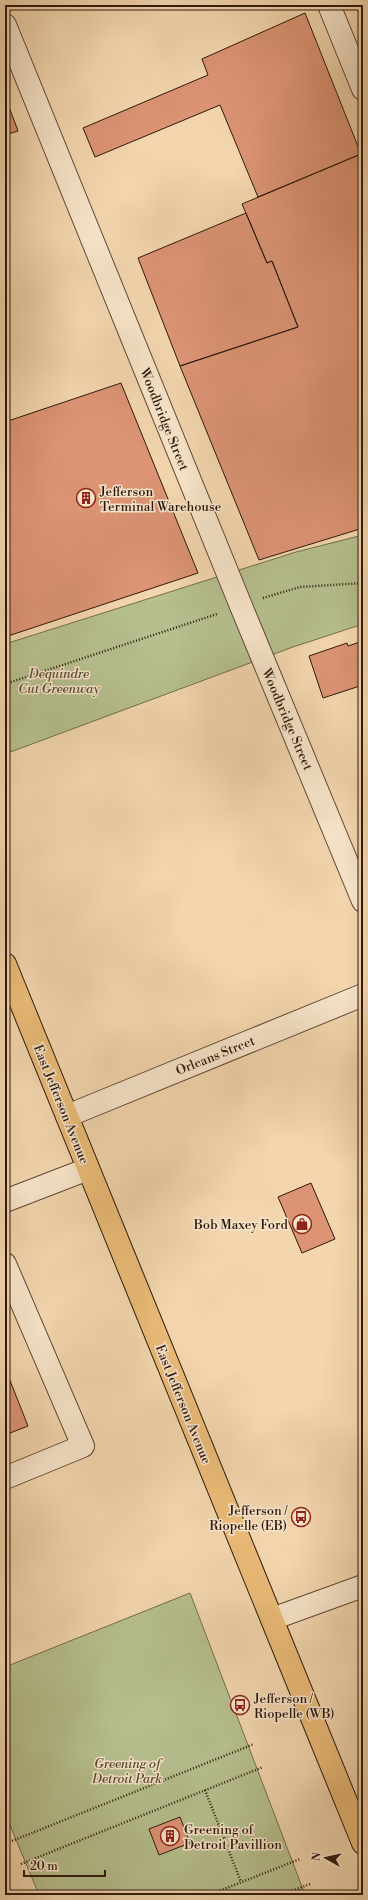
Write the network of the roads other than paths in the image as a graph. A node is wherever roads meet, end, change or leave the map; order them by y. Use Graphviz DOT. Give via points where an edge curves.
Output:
graph roads {
  1 [pos="329,5"];
  2 [pos="5,25"];
  3 [pos="363,89"];
  4 [pos="363,901"];
  5 [pos="5,964"];
  6 [pos="363,995"];
  7 [pos="67,1116"];
  8 [pos="88,1169"];
  9 [pos="5,1201"];
  10 [pos="5,1264"];
  11 [pos="5,1478"];
  12 [pos="363,1586"];
  13 [pos="272,1619"];
  14 [pos="363,1844"];
  1 -- 3 [label="street"];
  2 -- 4 [label="street, Woodbridge Street"];
  5 -- 7 [label="main road, East Jefferson Avenue"];
  6 -- 7 [label="street, Orleans Street"];
  7 -- 8 [label="main road, East Jefferson Avenue"];
  8 -- 9 [label="street"];
  8 -- 13 [label="main road, East Jefferson Avenue"];
  10 -- 11 [label="street" via="83,1446"];
  12 -- 13 [label="street"];
  13 -- 14 [label="main road, East Jefferson Avenue"];
}
